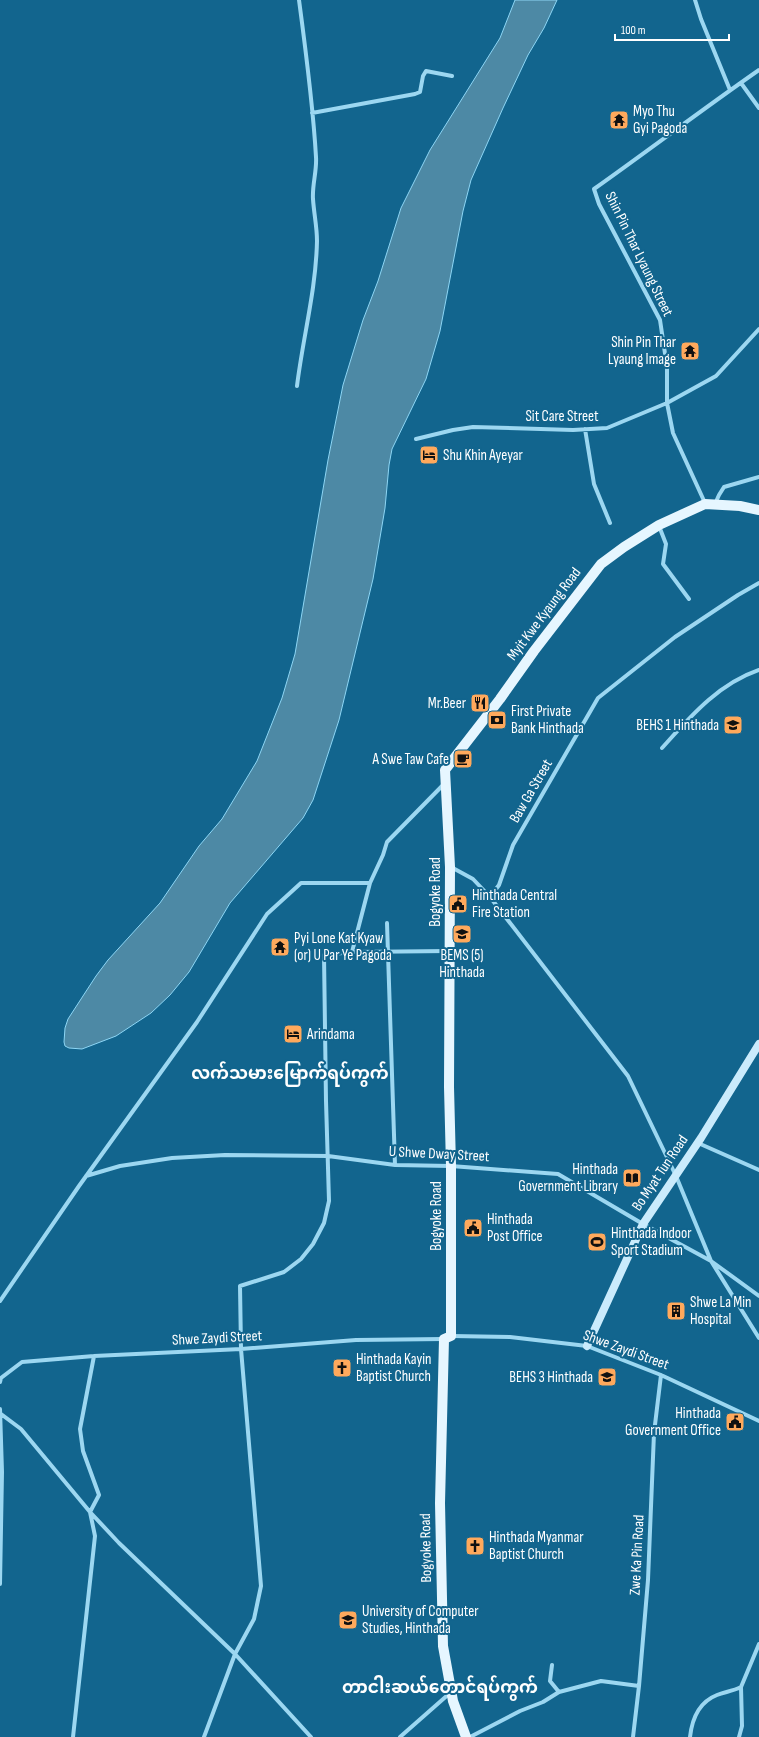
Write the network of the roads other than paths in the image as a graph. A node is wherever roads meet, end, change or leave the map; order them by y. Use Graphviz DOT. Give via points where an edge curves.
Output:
graph roads {
  1 [pos="299,0"];
  2 [pos="695,0"];
  3 [pos="759,70"];
  4 [pos="452,76"];
  5 [pos="741,83"];
  6 [pos="730,90"];
  7 [pos="759,108"];
  8 [pos="312,113"];
  9 [pos="759,329"];
  10 [pos="297,386"];
  11 [pos="667,403"];
  12 [pos="585,429"];
  13 [pos="416,439"];
  14 [pos="759,477"];
  15 [pos="710,504"];
  16 [pos="759,510"];
  17 [pos="610,523"];
  18 [pos="659,526"];
  19 [pos="759,583"];
  20 [pos="689,599"];
  21 [pos="759,670"];
  22 [pos="662,748"];
  23 [pos="447,781"];
  24 [pos="450,867"];
  25 [pos="370,883"];
  26 [pos="490,897"];
  27 [pos="387,923"];
  28 [pos="450,951"];
  29 [pos="352,952"];
  30 [pos="388,952"];
  31 [pos="759,1044"];
  32 [pos="698,1143"];
  33 [pos="328,1156"];
  34 [pos="395,1165"];
  35 [pos="451,1166"];
  36 [pos="759,1170"];
  37 [pos="86,1176"];
  38 [pos="676,1176"];
  39 [pos="643,1224"];
  40 [pos="711,1261"];
  41 [pos="759,1296"];
  42 [pos="0,1301"];
  43 [pos="448,1338"];
  44 [pos="759,1338"];
  45 [pos="586,1346"];
  46 [pos="241,1349"];
  47 [pos="94,1356"];
  48 [pos="661,1375"];
  49 [pos="0,1382"];
  50 [pos="0,1409"];
  51 [pos="1,1414"];
  52 [pos="759,1421"];
  53 [pos="90,1512"];
  54 [pos="0,1566"];
  55 [pos="0,1584"];
  56 [pos="759,1644"];
  57 [pos="235,1654"];
  58 [pos="552,1665"];
  59 [pos="639,1686"];
  60 [pos="741,1687"];
  61 [pos="452,1691"];
  62 [pos="559,1692"];
  63 [pos="73,1737"];
  64 [pos="204,1737"];
  65 [pos="310,1737"];
  66 [pos="400,1737"];
  67 [pos="466,1737"];
  68 [pos="470,1737"];
  69 [pos="633,1737"];
  70 [pos="690,1737"];
  71 [pos="740,1737"];
  1 -- 8 [label="street"];
  2 -- 6 [label="street" via="700,19"];
  3 -- 5 [label="street"];
  4 -- 8 [label="street" via="426,71 420,92 415,94"];
  5 -- 6 [label="street"];
  5 -- 7 [label="street"];
  6 -- 11 [label="street, Shin Pin Thar Lyaung Street" via="594,188 598,204 660,320 667,367"];
  8 -- 10 [label="street" via="316,159 313,199 317,242 312,300"];
  9 -- 11 [label="street, Sit Care Street" via="716,376"];
  11 -- 12 [label="street, Sit Care Street" via="607,428"];
  11 -- 15 [label="street" via="673,433"];
  12 -- 13 [label="street, Sit Care Street" via="474,427"];
  12 -- 17 [label="street" via="594,484"];
  14 -- 15 [label="street" via="724,487"];
  15 -- 16 [label="main road"];
  15 -- 18 [label="main road, Myit Kwe Kyaung Road"];
  18 -- 20 [label="street" via="666,544 663,564"];
  18 -- 23 [label="main road, Myit Kwe Kyaung Road" via="601,564 445,770"];
  19 -- 26 [label="street, Baw Ga Street" via="675,637 598,698 513,844 499,885"];
  21 -- 22 [label="street" via="745,675 719,691 695,712"];
  23 -- 24 [label="main road, Bogyoke Road"];
  23 -- 25 [label="street" via="387,842 384,855"];
  24 -- 26 [label="street" via="473,879"];
  24 -- 28 [label="main road, Bogyoke Road"];
  25 -- 29 [label="street"];
  25 -- 37 [label="street" via="301,883 267,914 197,1022"];
  26 -- 38 [label="street" via="628,1076"];
  27 -- 30 [label="street"];
  28 -- 30 [label="street"];
  28 -- 35 [label="main road, Bogyoke Road"];
  29 -- 30 [label="street"];
  29 -- 33 [label="street" via="324,955"];
  30 -- 34 [label="street"];
  31 -- 32 [label="street, Bo Myat Tun Road"];
  32 -- 36 [label="street"];
  32 -- 38 [label="street, Bo Myat Tun Road"];
  33 -- 34 [label="street, U Shwe Dway Street"];
  33 -- 37 [label="street, U Shwe Dway Street" via="225,1154 172,1158 120,1166"];
  33 -- 46 [label="street" via="329,1201 324,1224 313,1244 301,1259 284,1272 240,1286"];
  34 -- 35 [label="street, U Shwe Dway Street"];
  35 -- 39 [label="street, U Shwe Dway Street" via="558,1174"];
  35 -- 43 [label="main road, Bogyoke Road"];
  37 -- 42 [label="street"];
  38 -- 39 [label="street, Bo Myat Tun Road"];
  38 -- 40 [label="street"];
  39 -- 40 [label="street, U Shwe Dway Street"];
  39 -- 45 [label="street, Bo Myat Tun Road"];
  40 -- 41 [label="street, U Shwe Dway Street"];
  40 -- 44 [label="street"];
  43 -- 45 [label="street, Shwe Zaydi Street" via="510,1337"];
  43 -- 46 [label="street, Shwe Zaydi Street" via="356,1340"];
  43 -- 61 [label="main road, Bogyoke Road" via="440,1503 443,1646"];
  45 -- 48 [label="street, Shwe Zaydi Street"];
  46 -- 47 [label="street, Shwe Zaydi Street"];
  46 -- 57 [label="street" via="261,1586 254,1619"];
  47 -- 49 [label="street, Shwe Zaydi Street" via="22,1362 1,1378"];
  47 -- 53 [label="street" via="80,1429 83,1451 98,1495"];
  48 -- 52 [label="street, Shwe Zaydi Street"];
  48 -- 59 [label="street, Zwe Ka Pin Road" via="654,1433 648,1580"];
  50 -- 51 [label="street"];
  51 -- 53 [label="street" via="21,1429"];
  51 -- 54 [label="street"];
  53 -- 57 [label="street"];
  53 -- 63 [label="street" via="95,1536"];
  54 -- 55 [label="street"];
  56 -- 60 [label="street"];
  57 -- 64 [label="street"];
  57 -- 65 [label="street"];
  58 -- 62 [label="street" via="550,1681"];
  59 -- 62 [label="street" via="601,1681"];
  59 -- 69 [label="street, Zwe Ka Pin Road"];
  60 -- 70 [label="street" via="705,1703 696,1712"];
  60 -- 71 [label="street"];
  61 -- 66 [label="street"];
  61 -- 67 [label="main road, Bogyoke Road"];
  62 -- 68 [label="street" via="544,1702 520,1711"];
}
